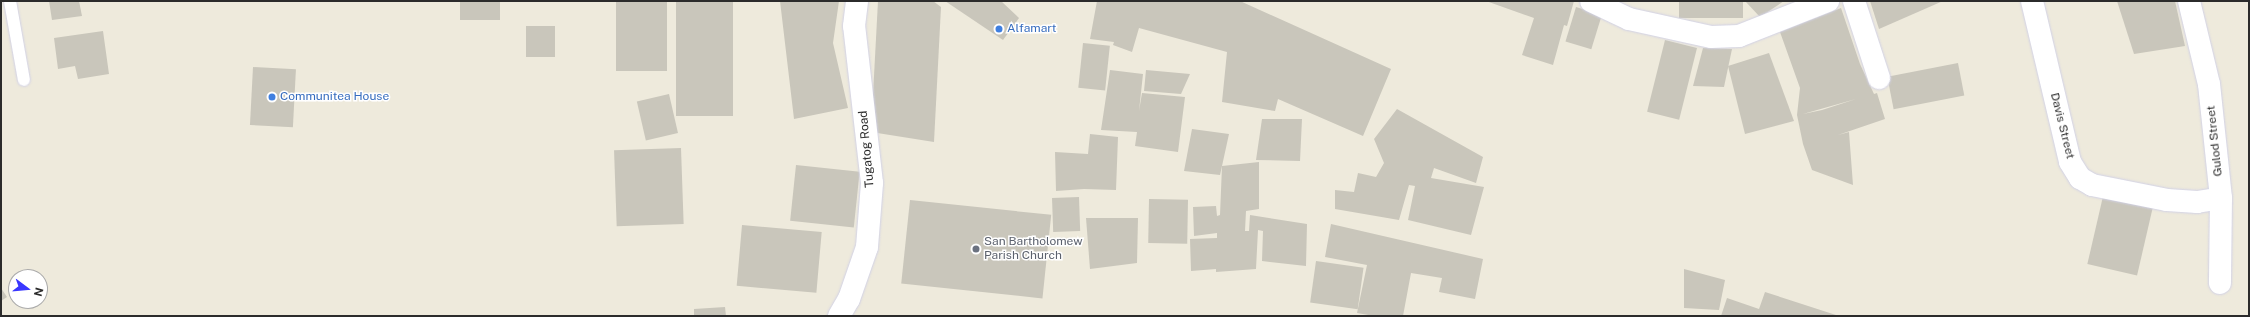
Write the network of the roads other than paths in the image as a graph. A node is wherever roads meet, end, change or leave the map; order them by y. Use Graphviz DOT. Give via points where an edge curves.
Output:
graph roads {
  1 [pos="10,1"];
  2 [pos="857,1"];
  3 [pos="1591,1"];
  4 [pos="1828,1"];
  5 [pos="1854,1"];
  6 [pos="2032,1"];
  7 [pos="2190,1"];
  8 [pos="1879,78"];
  9 [pos="24,80"];
  10 [pos="2221,198"];
  11 [pos="2220,283"];
  12 [pos="839,316"];
  1 -- 9 [label="lane"];
  2 -- 12 [label="street, Tugatog Road" via="854,26 872,183 867,247 849,299"];
  3 -- 4 [label="street" via="1629,19 1711,37 1739,36"];
  5 -- 8 [label="street"];
  6 -- 10 [label="street, Davis Street" via="2070,162 2080,178 2092,185 2167,200 2197,202"];
  7 -- 10 [label="street, Gulod Street" via="2209,84"];
  10 -- 11 [label="street, Gulod Street"];
}
